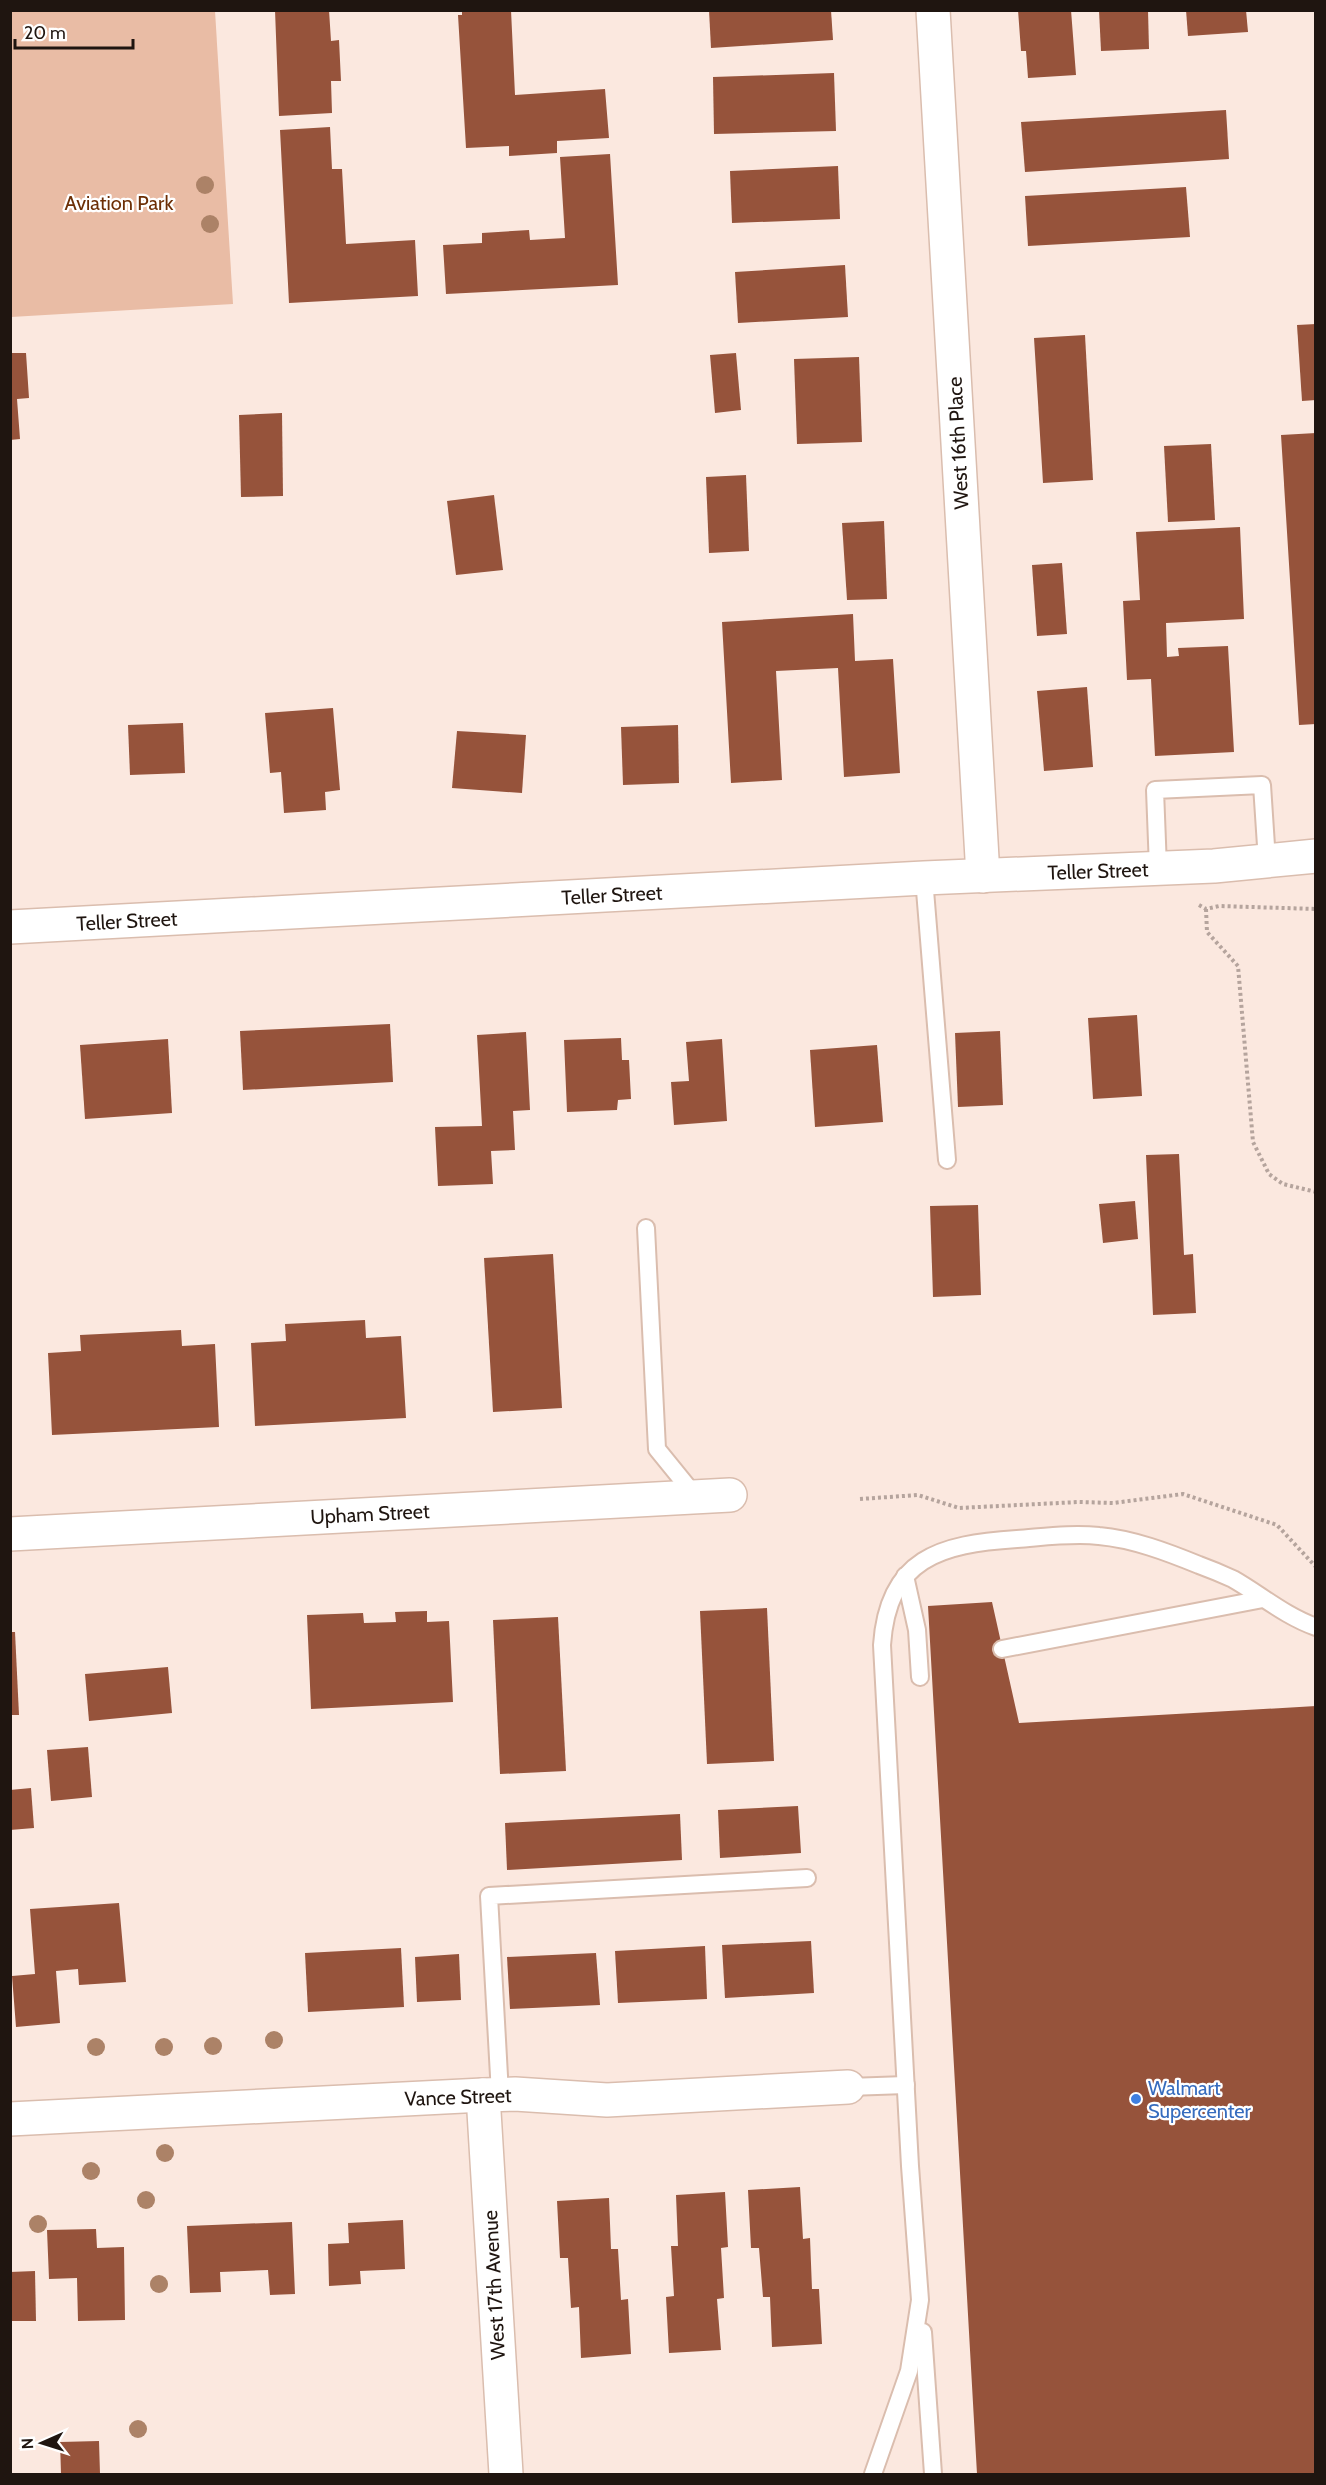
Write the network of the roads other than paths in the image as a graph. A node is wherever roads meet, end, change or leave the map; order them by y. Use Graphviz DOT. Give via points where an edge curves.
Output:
graph roads {
  1 [pos="933,10"];
  2 [pos="1316,856"];
  3 [pos="1267,861"];
  4 [pos="1214,866"];
  5 [pos="1158,868"];
  6 [pos="1316,874"];
  7 [pos="983,876"];
  8 [pos="924,878"];
  9 [pos="10,927"];
  10 [pos="947,1160"];
  11 [pos="646,1228"];
  12 [pos="730,1496"];
  13 [pos="696,1497"];
  14 [pos="10,1533"];
  15 [pos="905,1576"];
  16 [pos="1263,1599"];
  17 [pos="1316,1627"];
  18 [pos="1002,1648"];
  19 [pos="920,1677"];
  20 [pos="807,1878"];
  21 [pos="906,2085"];
  22 [pos="848,2087"];
  23 [pos="491,2095"];
  24 [pos="10,2119"];
  25 [pos="920,2300"];
  26 [pos="506,2475"];
  27 [pos="873,2475"];
  28 [pos="933,2475"];
  1 -- 7 [label="street, West 16th Place"];
  2 -- 3 [label="street, Teller Street"];
  3 -- 4 [label="street, Teller Street"];
  3 -- 5 [label="lane" via="1262,785 1155,790"];
  4 -- 5 [label="street, Teller Street"];
  4 -- 6 [label="street, Teller Street"];
  5 -- 7 [label="street, Teller Street"];
  7 -- 8 [label="street, Teller Street"];
  8 -- 9 [label="street, Teller Street"];
  8 -- 10 [label="lane"];
  11 -- 13 [label="lane" via="657,1449"];
  12 -- 13 [label="street, Upham Street"];
  13 -- 14 [label="street, Upham Street"];
  15 -- 16 [label="lane" via="928,1557 956,1546 1091,1535 1139,1544 1198,1564"];
  15 -- 19 [label="lane" via="917,1630"];
  15 -- 21 [label="lane" via="888,1605 882,1645"];
  16 -- 17 [label="lane"];
  16 -- 18 [label="lane"];
  20 -- 23 [label="lane" via="489,1896"];
  21 -- 22 [label="lane, Vance Street"];
  21 -- 25 [label="lane"];
  22 -- 23 [label="street, Vance Street" via="607,2100"];
  23 -- 24 [label="street, Vance Street"];
  23 -- 26 [label="street, West 17th Avenue"];
  25 -- 27 [label="lane" via="909,2371"];
  25 -- 28 [label="lane"];
}
